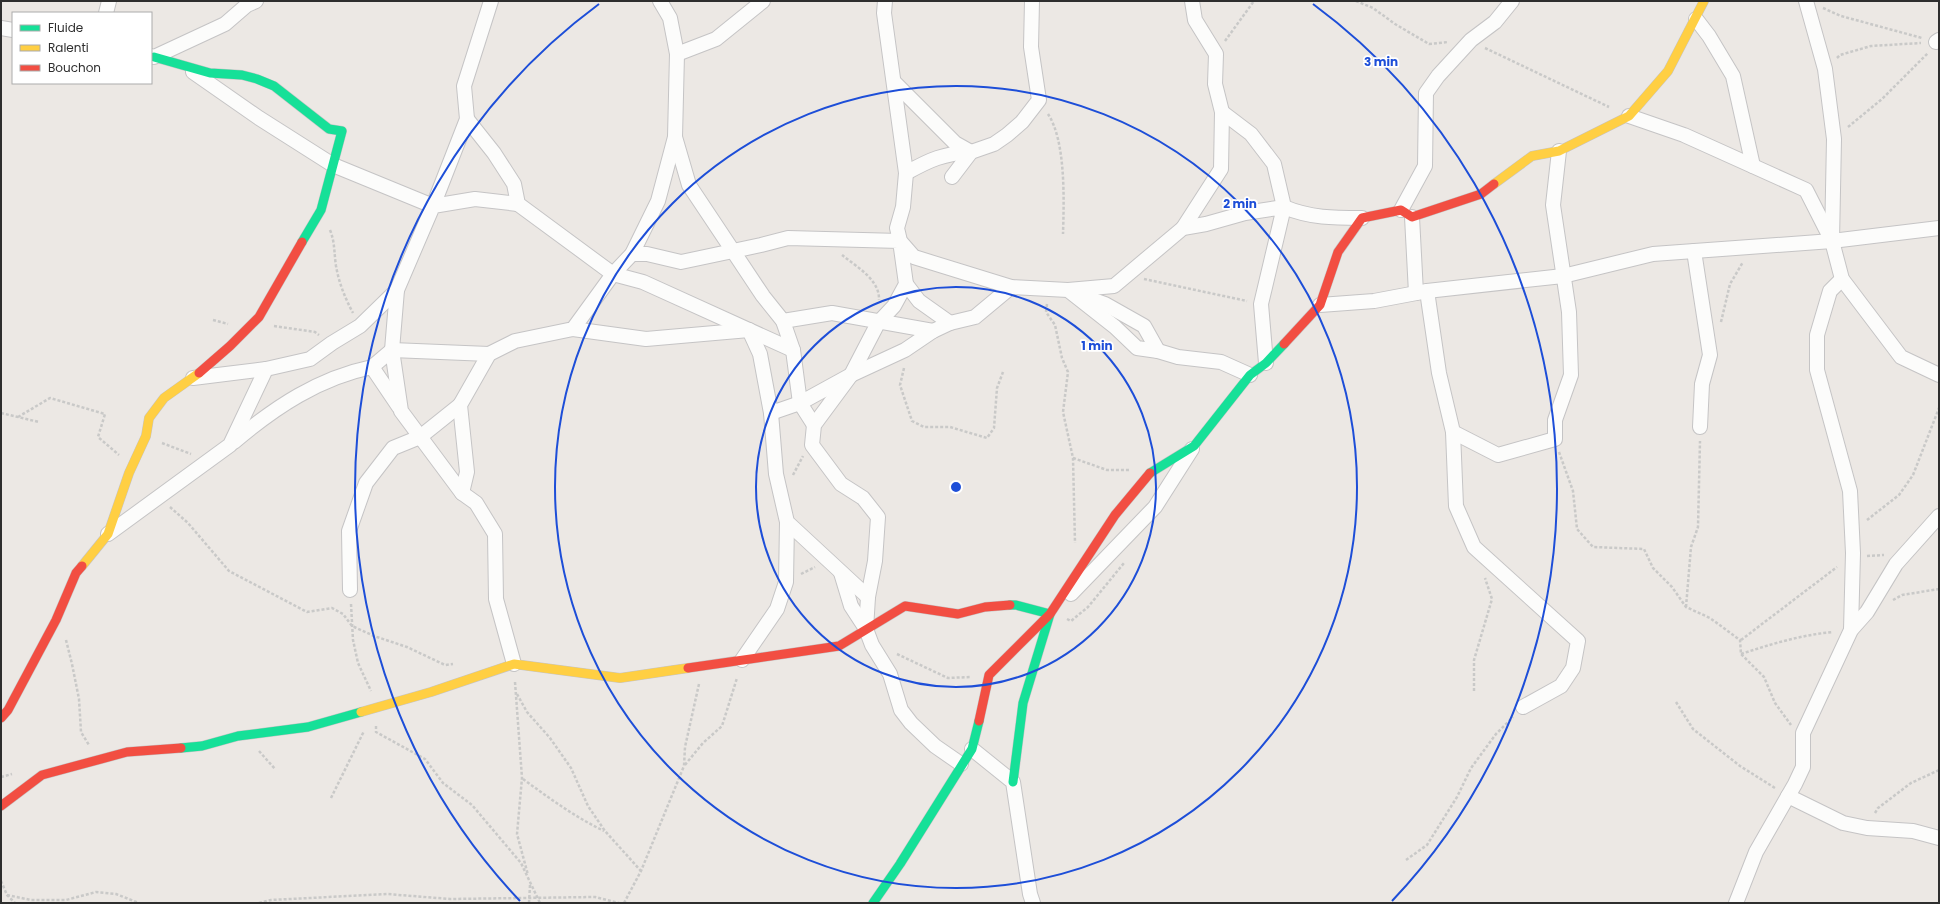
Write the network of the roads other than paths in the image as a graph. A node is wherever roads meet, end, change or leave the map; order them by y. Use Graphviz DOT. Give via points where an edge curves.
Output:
graph roads {
  1 [pos="109,1"];
  2 [pos="256,1"];
  3 [pos="491,1"];
  4 [pos="660,1"];
  5 [pos="763,1"];
  6 [pos="884,1"];
  7 [pos="1032,1"];
  8 [pos="1192,1"];
  9 [pos="1512,1"];
  10 [pos="1704,1"];
  11 [pos="1806,1"];
  12 [pos="106,12"];
  13 [pos="1696,19"];
  14 [pos="1,28"];
  15 [pos="12,30"];
  16 [pos="677,54"];
  17 [pos="153,56"];
  18 [pos="183,65"];
  19 [pos="894,82"];
  20 [pos="1222,112"];
  21 [pos="1629,116"];
  22 [pos="467,119"];
  23 [pos="675,137"];
  24 [pos="1559,151"];
  25 [pos="971,152"];
  26 [pos="333,165"];
  27 [pos="1752,166"];
  28 [pos="906,173"];
  29 [pos="952,177"];
  30 [pos="518,204"];
  31 [pos="433,206"];
  32 [pos="1284,206"];
  33 [pos="1406,213"];
  34 [pos="1362,218"];
  35 [pos="1183,228"];
  36 [pos="1939,228"];
  37 [pos="900,241"];
  38 [pos="1832,241"];
  39 [pos="734,250"];
  40 [pos="1694,251"];
  41 [pos="632,254"];
  42 [pos="614,274"];
  43 [pos="1563,276"];
  44 [pos="1842,279"];
  45 [pos="906,284"];
  46 [pos="1011,287"];
  47 [pos="396,290"];
  48 [pos="1063,290"];
  49 [pos="1421,292"];
  50 [pos="1320,305"];
  51 [pos="784,321"];
  52 [pos="878,323"];
  53 [pos="950,323"];
  54 [pos="573,329"];
  55 [pos="749,330"];
  56 [pos="933,331"];
  57 [pos="392,350"];
  58 [pos="793,350"];
  59 [pos="1158,351"];
  60 [pos="489,354"];
  61 [pos="1266,363"];
  62 [pos="372,367"];
  63 [pos="266,369"];
  64 [pos="851,375"];
  65 [pos="1250,375"];
  66 [pos="1939,375"];
  67 [pos="193,378"];
  68 [pos="800,403"];
  69 [pos="460,405"];
  70 [pos="401,411"];
  71 [pos="771,414"];
  72 [pos="814,425"];
  73 [pos="1700,427"];
  74 [pos="1453,432"];
  75 [pos="420,436"];
  76 [pos="230,445"];
  77 [pos="1194,446"];
  78 [pos="462,493"];
  79 [pos="1939,516"];
  80 [pos="788,522"];
  81 [pos="108,534"];
  82 [pos="840,571"];
  83 [pos="350,590"];
  84 [pos="868,597"];
  85 [pos="1050,614"];
  86 [pos="866,629"];
  87 [pos="1851,630"];
  88 [pos="742,660"];
  89 [pos="514,664"];
  90 [pos="1523,707"];
  91 [pos="1,718"];
  92 [pos="972,749"];
  93 [pos="961,764"];
  94 [pos="1013,782"];
  95 [pos="1788,796"];
  96 [pos="1,806"];
  97 [pos="1939,838"];
  98 [pos="873,903"];
  99 [pos="1033,903"];
  100 [pos="1736,903"];
  1 -- 12 [label="street"];
  2 -- 17 [label="street" via="247,5 226,24"];
  3 -- 22 [label="street" via="464,86"];
  4 -- 16 [label="street" via="670,18"];
  5 -- 16 [label="street" via="716,39"];
  6 -- 19 [label="street"];
  7 -- 25 [label="street" via="1031,47 1039,100 1022,122 1007,135 994,144"];
  8 -- 20 [label="street" via="1195,20 1216,54 1215,84"];
  9 -- 33 [label="street" via="1495,22 1471,40 1426,93 1425,166"];
  10 -- 13 [label="street"];
  11 -- 38 [label="street" via="1825,69 1834,139"];
  13 -- 21 [label="street" via="1668,72"];
  13 -- 27 [label="street" via="1733,76"];
  14 -- 15 [label="street"];
  16 -- 23 [label="street"];
  17 -- 18 [label="street"];
  18 -- 26 [label="street"];
  18 -- 26 [label="street" via="210,73 242,75 274,86 329,129 342,131"];
  19 -- 25 [label="street" via="955,143"];
  19 -- 28 [label="street"];
  20 -- 32 [label="street" via="1251,134 1274,164"];
  20 -- 35 [label="street" via="1221,169"];
  21 -- 24 [label="street"];
  21 -- 27 [label="street" via="1684,135"];
  22 -- 30 [label="street" via="514,184"];
  22 -- 31 [label="street"];
  23 -- 39 [label="street" via="689,185"];
  23 -- 41 [label="street" via="658,201"];
  24 -- 33 [label="street" via="1532,156 1481,194"];
  24 -- 43 [label="street" via="1553,205"];
  25 -- 28 [label="street" via="948,153 924,162"];
  25 -- 29 [label="street"];
  26 -- 31 [label="street"];
  26 -- 67 [label="street" via="321,210 259,316 230,346"];
  27 -- 38 [label="street" via="1806,190"];
  28 -- 37 [label="street" via="903,207 897,228"];
  30 -- 31 [label="street" via="475,199"];
  30 -- 42 [label="street"];
  31 -- 47 [label="street"];
  32 -- 34 [label="street" via="1298,212 1327,218"];
  32 -- 35 [label="street"];
  32 -- 61 [label="street" via="1261,304"];
  33 -- 34 [label="street"];
  33 -- 49 [label="street"];
  34 -- 50 [label="street" via="1338,252"];
  35 -- 48 [label="street" via="1114,286"];
  36 -- 38 [label="street"];
  37 -- 39 [label="street" via="788,238"];
  37 -- 45 [label="street"];
  37 -- 46 [label="street" via="914,257"];
  38 -- 40 [label="street"];
  38 -- 44 [label="street"];
  39 -- 41 [label="street" via="681,262 647,254"];
  39 -- 51 [label="street" via="762,296"];
  40 -- 43 [label="street" via="1653,254"];
  40 -- 73 [label="street" via="1710,355 1702,384"];
  41 -- 42 [label="street"];
  42 -- 54 [label="street"];
  42 -- 55 [label="street" via="644,282"];
  43 -- 49 [label="street"];
  43 -- 74 [label="street" via="1569,312 1571,375 1555,420 1555,439 1498,455"];
  44 -- 66 [label="street" via="1901,357"];
  44 -- 87 [label="street" via="1830,291 1817,334 1817,370 1850,491 1853,553"];
  45 -- 52 [label="street" via="894,306"];
  45 -- 53 [label="street" via="918,301"];
  46 -- 48 [label="street"];
  46 -- 53 [label="street" via="976,317"];
  47 -- 57 [label="street"];
  47 -- 63 [label="street" via="360,326 310,359"];
  48 -- 59 [label="street" via="1115,327 1137,348"];
  48 -- 59 [label="street" via="1105,304 1144,326"];
  49 -- 50 [label="street" via="1374,301"];
  49 -- 74 [label="street"];
  50 -- 61 [label="street"];
  51 -- 52 [label="street" via="832,313"];
  51 -- 58 [label="street"];
  52 -- 56 [label="street"];
  52 -- 64 [label="street"];
  53 -- 56 [label="street"];
  54 -- 55 [label="street" via="646,339"];
  54 -- 60 [label="street" via="515,341"];
  55 -- 58 [label="street"];
  55 -- 71 [label="street" via="760,354"];
  56 -- 64 [label="street" via="905,350"];
  57 -- 60 [label="street"];
  57 -- 62 [label="street"];
  57 -- 70 [label="street"];
  58 -- 68 [label="street"];
  59 -- 65 [label="street" via="1178,357 1221,362"];
  60 -- 69 [label="street"];
  61 -- 65 [label="street"];
  62 -- 70 [label="street"];
  62 -- 76 [label="street" via="347,372 308,389 259,420"];
  63 -- 67 [label="street"];
  63 -- 76 [label="street"];
  64 -- 68 [label="street"];
  64 -- 72 [label="street"];
  65 -- 77 [label="street"];
  67 -- 81 [label="street" via="164,398 149,418 146,436 128,473"];
  68 -- 71 [label="street"];
  68 -- 72 [label="street"];
  69 -- 75 [label="street"];
  69 -- 78 [label="street" via="467,472"];
  70 -- 75 [label="street"];
  71 -- 80 [label="street" via="776,474"];
  72 -- 84 [label="street" via="812,445 841,484 863,498 878,517 875,561"];
  74 -- 90 [label="street" via="1456,506 1474,547 1578,641 1573,668 1561,686"];
  75 -- 78 [label="street"];
  75 -- 83 [label="street" via="393,448 366,483 350,531"];
  76 -- 81 [label="street"];
  77 -- 85 [label="street" via="1155,507"];
  77 -- 85 [label="street" via="1153,470 1115,515"];
  78 -- 89 [label="street" via="476,503 495,534 496,599"];
  79 -- 87 [label="street" via="1896,564 1867,612"];
  80 -- 82 [label="street"];
  80 -- 88 [label="street" via="786,582 777,609"];
  81 -- 91 [label="street" via="76,573 58,615 8,710"];
  82 -- 84 [label="street"];
  82 -- 86 [label="street" via="851,606"];
  84 -- 86 [label="street"];
  85 -- 86 [label="street" via="1016,605 985,607 958,614 906,606"];
  85 -- 92 [label="street" via="989,675"];
  85 -- 94 [label="street" via="1023,703"];
  86 -- 88 [label="street" via="839,646"];
  86 -- 93 [label="street" via="872,645 890,674 901,710 935,746"];
  87 -- 95 [label="street" via="1803,733 1803,767"];
  88 -- 89 [label="street" via="620,678"];
  89 -- 96 [label="street" via="374,709 308,727 238,736 202,746 128,752 42,775"];
  92 -- 93 [label="street"];
  92 -- 94 [label="street"];
  93 -- 98 [label="street"];
  94 -- 99 [label="street"];
  95 -- 97 [label="street" via="1843,823 1866,828 1913,831"];
  95 -- 100 [label="street" via="1756,852"];
}
